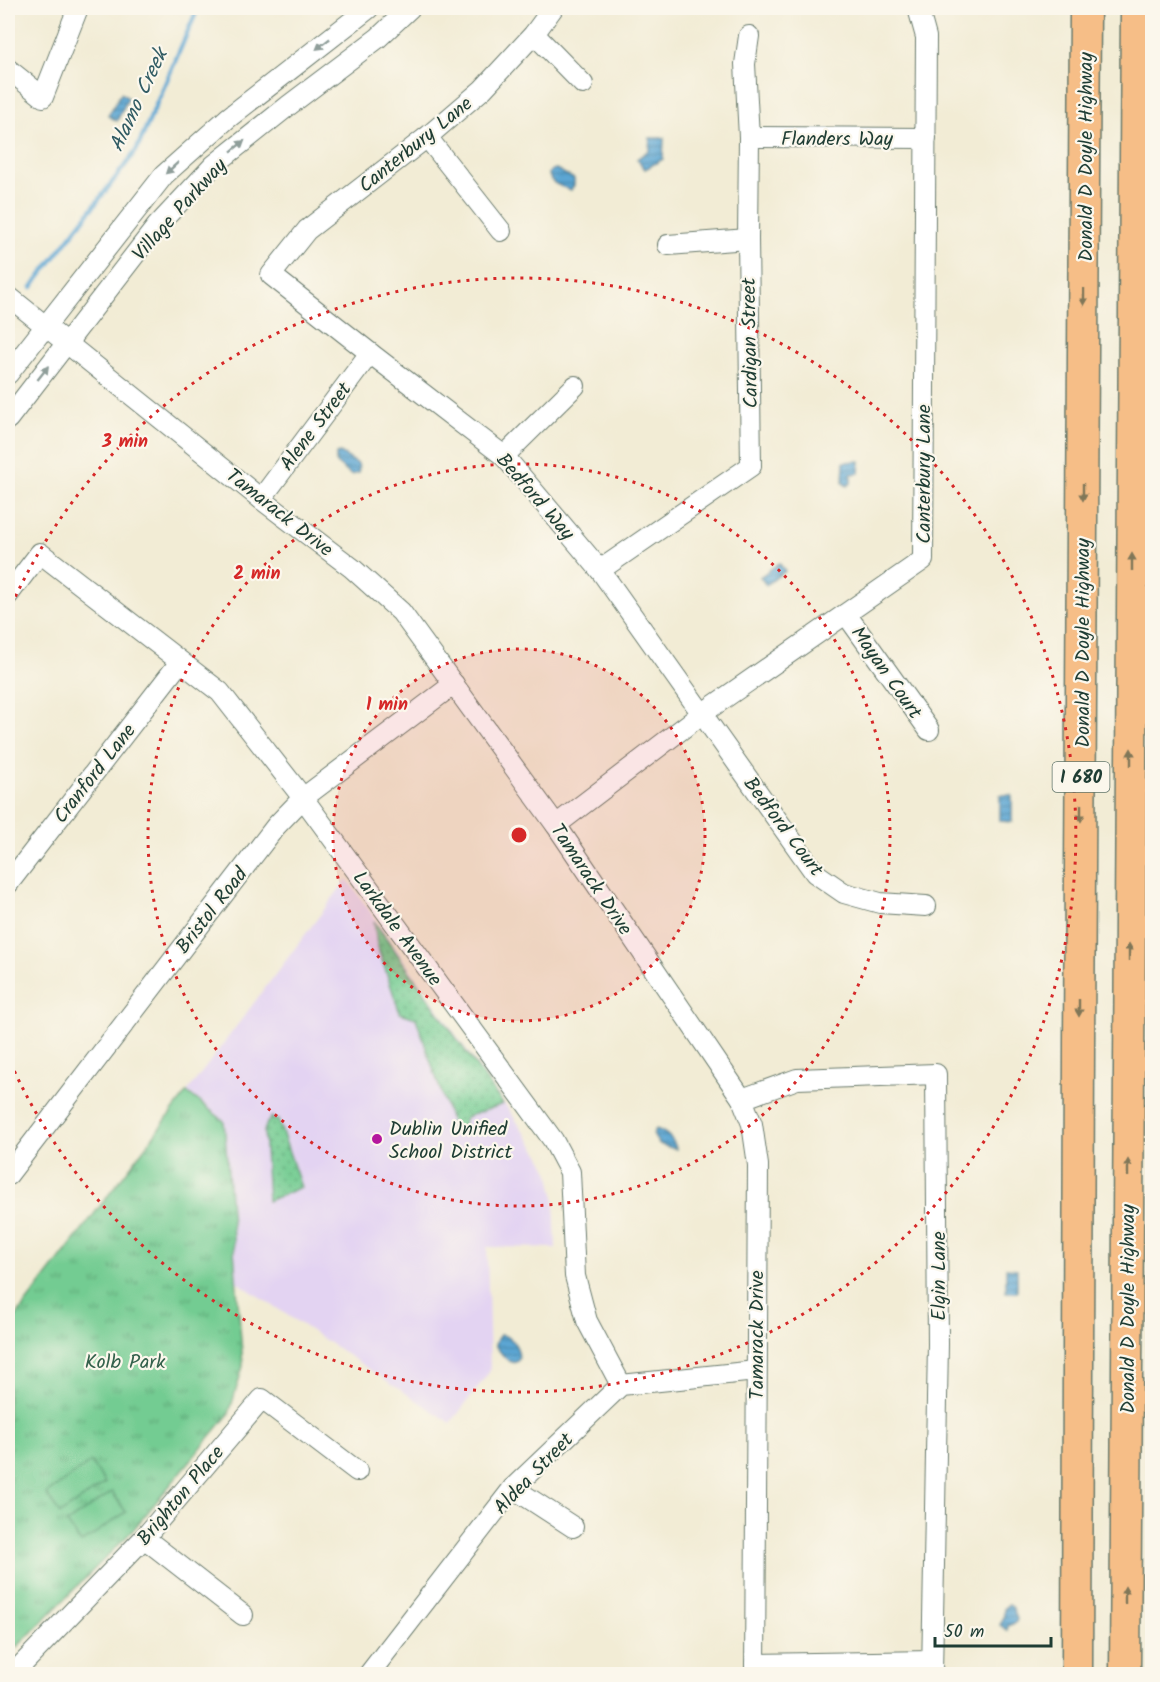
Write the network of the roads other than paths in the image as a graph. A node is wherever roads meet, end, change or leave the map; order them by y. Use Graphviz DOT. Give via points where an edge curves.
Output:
graph roads {
  1 [pos="78,8"];
  2 [pos="369,8"];
  3 [pos="410,8"];
  4 [pos="553,8"];
  5 [pos="918,8"];
  6 [pos="1085,8"];
  7 [pos="1136,8"];
  8 [pos="534,34"];
  9 [pos="749,36"];
  10 [pos="8,69"];
  11 [pos="583,84"];
  12 [pos="427,137"];
  13 [pos="749,137"];
  14 [pos="926,138"];
  15 [pos="501,231"];
  16 [pos="748,239"];
  17 [pos="668,245"];
  18 [pos="271,275"];
  19 [pos="8,296"];
  20 [pos="45,325"];
  21 [pos="68,343"];
  22 [pos="369,353"];
  23 [pos="8,374"];
  24 [pos="575,386"];
  25 [pos="8,419"];
  26 [pos="504,456"];
  27 [pos="261,498"];
  28 [pos="600,570"];
  29 [pos="8,595"];
  30 [pos="846,614"];
  31 [pos="180,662"];
  32 [pos="454,684"];
  33 [pos="703,713"];
  34 [pos="928,730"];
  35 [pos="303,798"];
  36 [pos="556,825"];
  37 [pos="8,884"];
  38 [pos="926,906"];
  39 [pos="742,1099"];
  40 [pos="8,1175"];
  41 [pos="756,1371"];
  42 [pos="621,1385"];
  43 [pos="357,1471"];
  44 [pos="513,1488"];
  45 [pos="573,1527"];
  46 [pos="144,1538"];
  47 [pos="243,1615"];
  48 [pos="8,1666"];
  49 [pos="932,1668"];
  50 [pos="755,1669"];
  51 [pos="13,1674"];
  52 [pos="369,1674"];
  53 [pos="1077,1674"];
  54 [pos="1125,1674"];
  1 -- 10 [label="street" via="43,97"];
  2 -- 20 [label="street, Village Parkway, one-way" via="228,118 164,175"];
  21 -- 3 [label="street, Village Parkway, one-way" via="157,226 214,165 378,38"];
  4 -- 8 [label="street, Canterbury Lane"];
  5 -- 14 [label="street, Canterbury Lane" via="926,37"];
  6 -- 53 [label="highway, Donald D Doyle Highway / I 680, one-way"];
  54 -- 7 [label="highway, Donald D Doyle Highway / I 680, one-way"];
  8 -- 11 [label="street"];
  8 -- 12 [label="street, Canterbury Lane" via="483,88"];
  9 -- 13 [label="street, Cardigan Street" via="745,64"];
  12 -- 15 [label="street"];
  12 -- 18 [label="street, Canterbury Lane" via="307,230"];
  13 -- 14 [label="street, Flanders Way"];
  13 -- 16 [label="street, Cardigan Street"];
  14 -- 30 [label="street, Canterbury Lane" via="923,560"];
  16 -- 17 [label="street"];
  16 -- 28 [label="street, Cardigan Street" via="751,466"];
  18 -- 22 [label="street, Bedford Way"];
  19 -- 20 [label="street, Tamarack Drive"];
  20 -- 21 [label="street, Tamarack Drive"];
  20 -- 23 [label="street, Village Parkway"];
  25 -- 21 [label="street, Village Parkway, one-way"];
  21 -- 27 [label="street, Tamarack Drive"];
  22 -- 26 [label="street, Bedford Way"];
  22 -- 27 [label="street, Alene Street"];
  24 -- 26 [label="street"];
  26 -- 28 [label="street, Bedford Way"];
  27 -- 32 [label="street, Tamarack Drive" via="352,568 401,612"];
  28 -- 33 [label="street, Bedford Way"];
  29 -- 31 [label="street, Larkdale Avenue" via="40,553"];
  30 -- 33 [label="street, Canterbury Lane"];
  30 -- 34 [label="street, Mayan Court"];
  31 -- 35 [label="street, Larkdale Avenue" via="220,692"];
  31 -- 37 [label="street, Cranford Lane"];
  32 -- 35 [label="street, Bristol Road"];
  32 -- 36 [label="street, Tamarack Drive"];
  33 -- 36 [label="street, Canterbury Lane"];
  33 -- 38 [label="street, Bedford Court" via="815,873 844,893 880,903"];
  35 -- 40 [label="street, Bristol Road" via="276,826"];
  35 -- 42 [label="street, Larkdale Avenue" via="553,1140 570,1172 575,1276 586,1321"];
  36 -- 39 [label="street, Tamarack Drive"];
  39 -- 41 [label="street, Tamarack Drive" via="752,1124 758,1165"];
  39 -- 49 [label="street, Elgin Lane" via="797,1079 936,1074 938,1344"];
  41 -- 42 [label="street"];
  41 -- 50 [label="street, Tamarack Drive"];
  42 -- 44 [label="street, Aldea Street"];
  43 -- 46 [label="street, Brighton Place" via="262,1399"];
  44 -- 45 [label="street"];
  44 -- 52 [label="street, Aldea Street"];
  46 -- 47 [label="street"];
  46 -- 51 [label="street, Brighton Place"];
  48 -- 51 [label="street"];
  49 -- 50 [label="street"];
}
